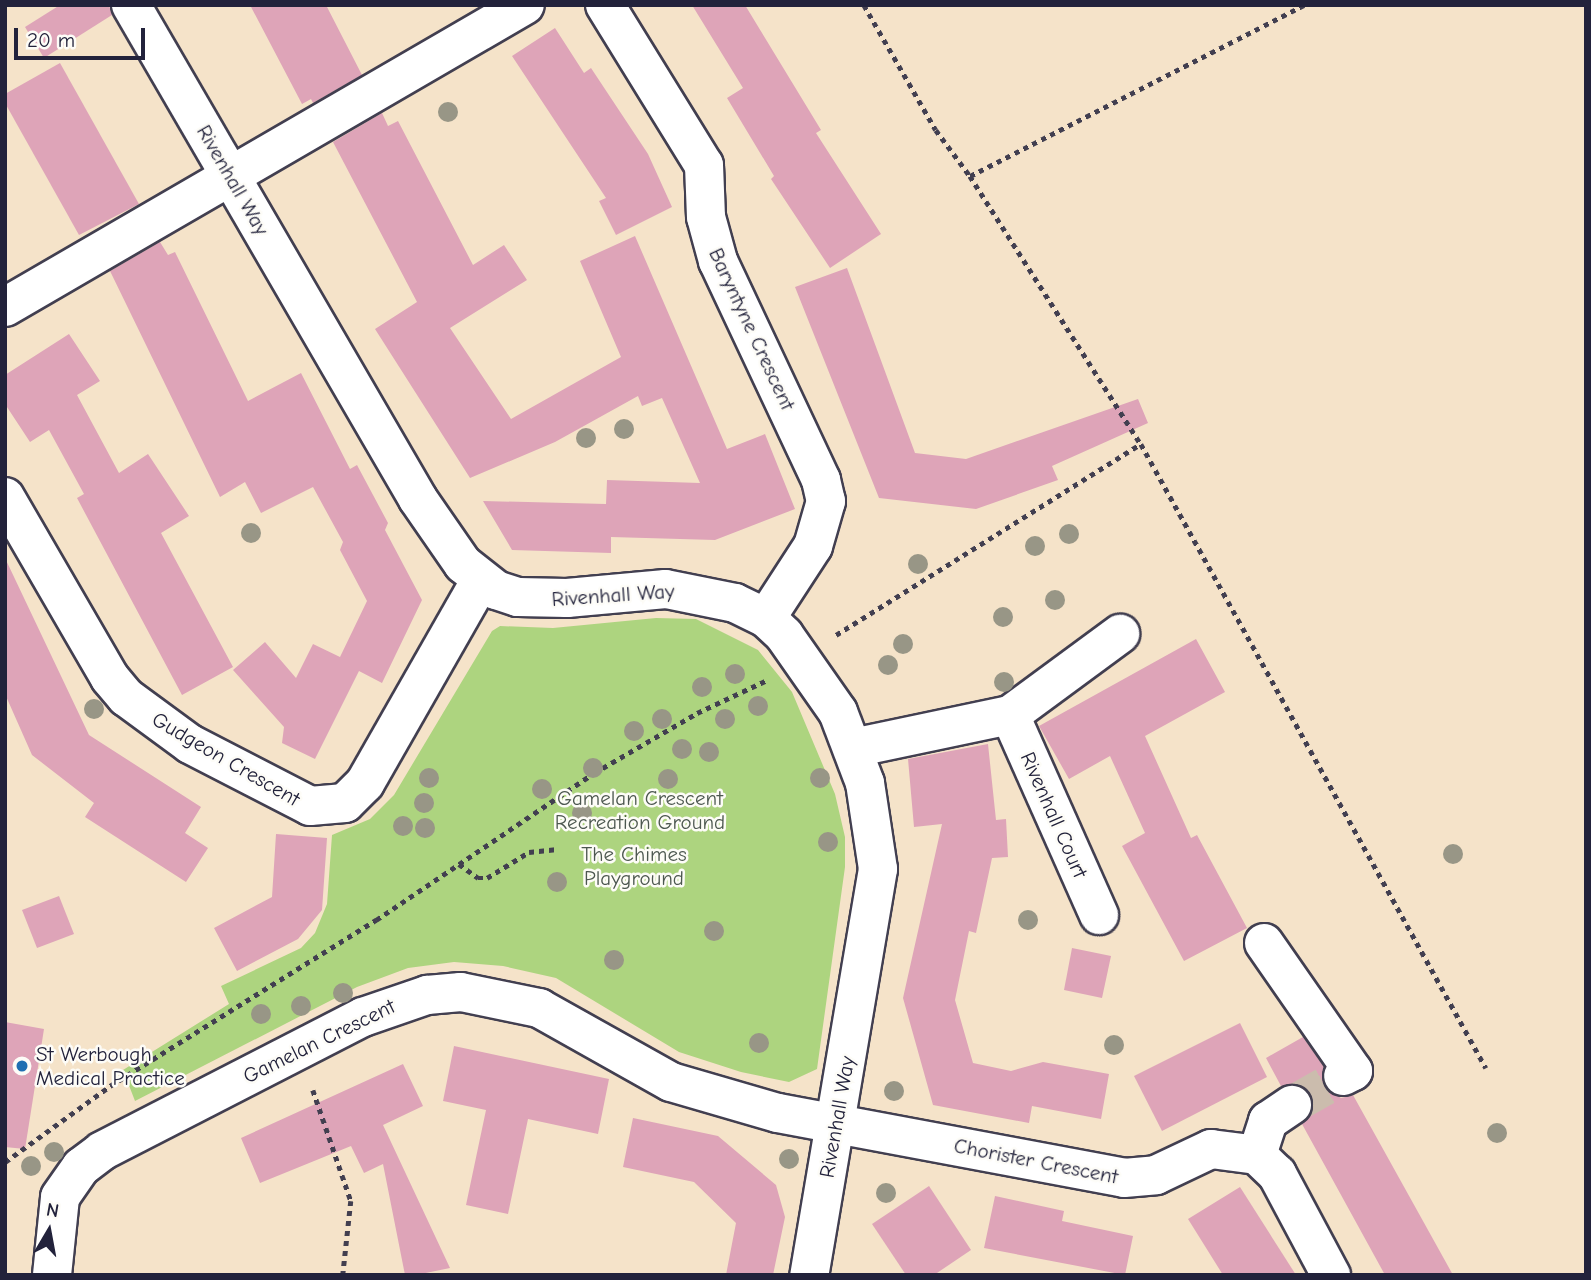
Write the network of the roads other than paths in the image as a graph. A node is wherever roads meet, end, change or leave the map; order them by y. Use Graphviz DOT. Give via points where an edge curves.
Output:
graph roads {
  1 [pos="131,5"];
  2 [pos="525,5"];
  3 [pos="605,5"];
  4 [pos="232,178"];
  5 [pos="5,307"];
  6 [pos="5,497"];
  7 [pos="480,580"];
  8 [pos="766,618"];
  9 [pos="1120,634"];
  10 [pos="1010,715"];
  11 [pos="853,748"];
  12 [pos="1099,915"];
  13 [pos="1264,943"];
  14 [pos="1343,1076"];
  15 [pos="1292,1105"];
  16 [pos="835,1123"];
  17 [pos="1257,1155"];
  18 [pos="52,1275"];
  19 [pos="809,1275"];
  20 [pos="1331,1275"];
  1 -- 4 [label="street, Rivenhall Way"];
  2 -- 4 [label="street"];
  3 -- 8 [label="street, Baryntyne Crescent" via="705,165 706,217 718,261 821,480 826,501 813,546"];
  4 -- 5 [label="street"];
  4 -- 7 [label="street, Rivenhall Way" via="418,499 446,543"];
  6 -- 7 [label="street, Gudgeon Crescent" via="103,667 126,697 190,744 310,806 345,803 365,783"];
  7 -- 8 [label="street, Rivenhall Way" via="496,590 537,600 689,590 735,603"];
  8 -- 11 [label="street, Rivenhall Way" via="803,657 838,712"];
  9 -- 10 [label="street"];
  10 -- 11 [label="street"];
  10 -- 12 [label="street, Rivenhall Court"];
  11 -- 16 [label="street, Rivenhall Way" via="875,824 878,869"];
  13 -- 14 [label="street" via="1353,1071"];
  15 -- 17 [label="street" via="1268,1121"];
  16 -- 17 [label="street, Chorister Crescent" via="1124,1178 1156,1175 1211,1149"];
  16 -- 18 [label="street, Gamelan Crescent" via="733,1102 671,1082 564,1018 490,995 428,995 398,1002 102,1151 81,1167 60,1197"];
  16 -- 19 [label="street, Rivenhall Way"];
  17 -- 20 [label="street" via="1277,1174"];
}
